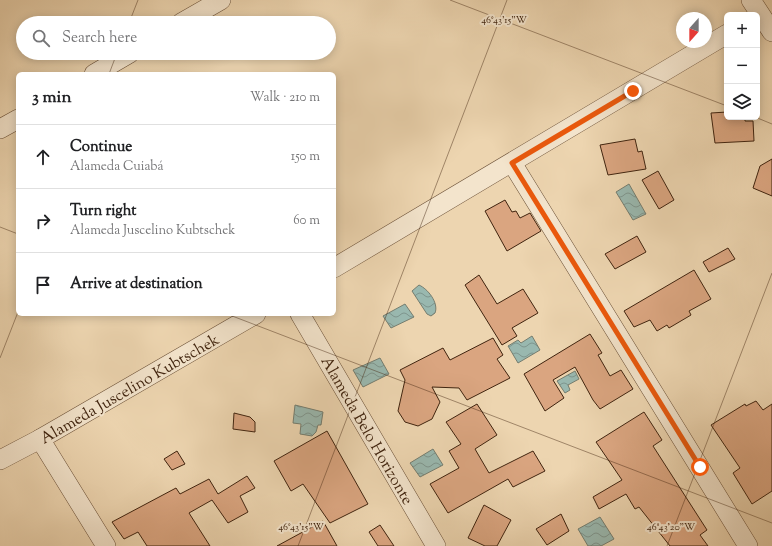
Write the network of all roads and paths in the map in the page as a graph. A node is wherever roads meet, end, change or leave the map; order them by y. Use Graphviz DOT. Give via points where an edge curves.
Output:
graph roads {
  1 [pos="221,0"];
  2 [pos="760,10"];
  3 [pos="193,16"];
  4 [pos="772,32"];
  5 [pos="724,36"];
  6 [pos="118,60"];
  7 [pos="97,72"];
  8 [pos="16,120"];
  9 [pos="0,129"];
  10 [pos="512,163"];
  11 [pos="336,267"];
  12 [pos="253,316"];
  13 [pos="301,316"];
  14 [pos="40,439"];
  15 [pos="0,460"];
  16 [pos="106,546"];
  17 [pos="436,546"];
  18 [pos="748,546"];
  1 -- 3 [label="street"];
  2 -- 4 [label="street"];
  5 -- 10 [label="street"];
  6 -- 7 [label="street"];
  8 -- 9 [label="street"];
  10 -- 11 [label="street"];
  10 -- 18 [label="street"];
  12 -- 14 [label="street, Alameda Juscelino Kubtschek"];
  13 -- 17 [label="street, Alameda Belo Horizonte"];
  14 -- 15 [label="street, Alameda Juscelino Kubtschek"];
  14 -- 16 [label="street"];
}
